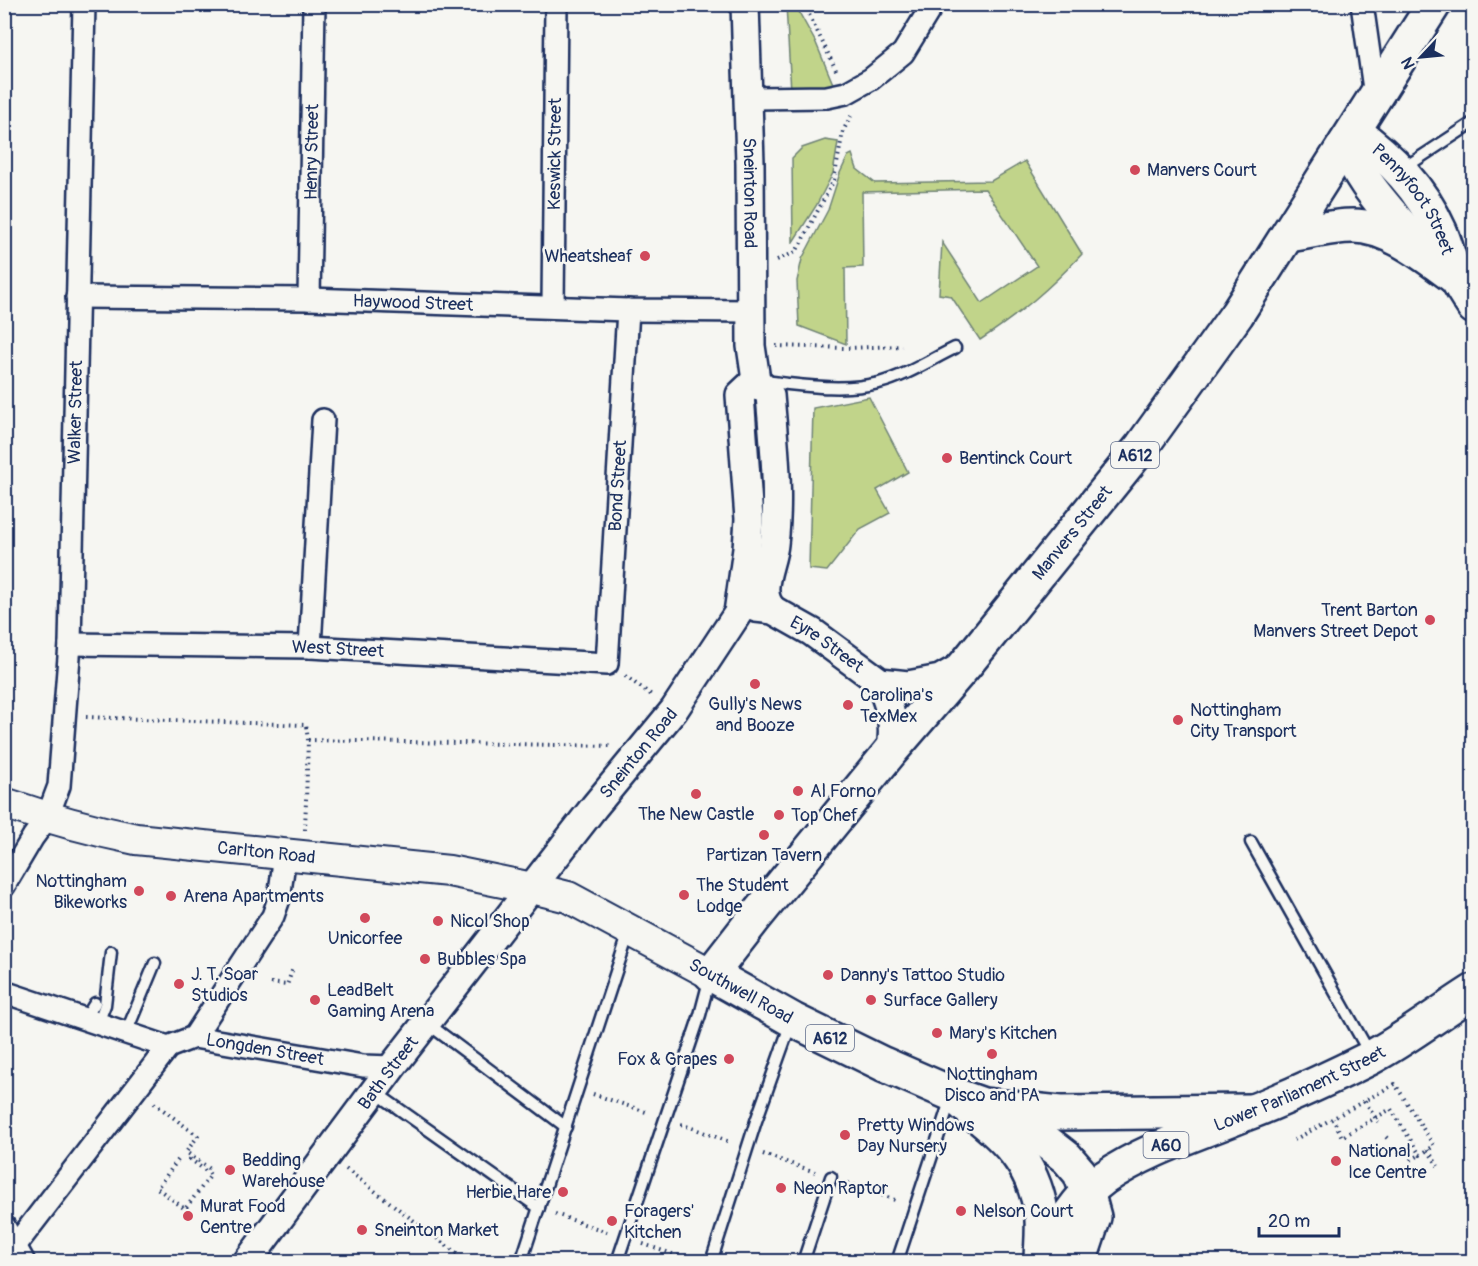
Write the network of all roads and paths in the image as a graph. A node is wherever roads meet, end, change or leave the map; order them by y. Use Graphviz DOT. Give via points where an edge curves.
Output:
graph roads {
  1 [pos="84,4"];
  2 [pos="314,4"];
  3 [pos="556,4"];
  4 [pos="745,4"];
  5 [pos="804,4"];
  6 [pos="933,4"];
  7 [pos="1362,4"];
  8 [pos="1434,4"];
  9 [pos="872,79"];
  10 [pos="846,93"];
  11 [pos="1375,96"];
  12 [pos="747,98"];
  13 [pos="1473,122"];
  14 [pos="843,131"];
  15 [pos="1350,137"];
  16 [pos="1414,161"];
  17 [pos="1288,236"];
  18 [pos="1424,255"];
  19 [pos="750,272"];
  20 [pos="1456,278"];
  21 [pos="76,297"];
  22 [pos="309,299"];
  23 [pos="553,306"];
  24 [pos="1473,307"];
  25 [pos="628,310"];
  26 [pos="751,311"];
  27 [pos="751,346"];
  28 [pos="902,346"];
  29 [pos="955,348"];
  30 [pos="756,380"];
  31 [pos="323,420"];
  32 [pos="772,610"];
  33 [pos="738,613"];
  34 [pos="70,644"];
  35 [pos="310,646"];
  36 [pos="607,664"];
  37 [pos="966,664"];
  38 [pos="880,682"];
  39 [pos="674,710"];
  40 [pos="64,716"];
  41 [pos="308,740"];
  42 [pos="644,746"];
  43 [pos="891,751"];
  44 [pos="4,803"];
  45 [pos="47,818"];
  46 [pos="1251,842"];
  47 [pos="295,856"];
  48 [pos="4,886"];
  49 [pos="532,888"];
  50 [pos="629,932"];
  51 [pos="111,952"];
  52 [pos="155,963"];
  53 [pos="711,974"];
  54 [pos="288,977"];
  55 [pos="271,983"];
  56 [pos="1473,991"];
  57 [pos="4,992"];
  58 [pos="93,1015"];
  59 [pos="793,1020"];
  60 [pos="427,1023"];
  61 [pos="126,1033"];
  62 [pos="194,1037"];
  63 [pos="168,1047"];
  64 [pos="1371,1057"];
  65 [pos="392,1067"];
  66 [pos="136,1089"];
  67 [pos="374,1091"];
  68 [pos="952,1094"];
  69 [pos="1365,1101"];
  70 [pos="1003,1108"];
  71 [pos="1253,1111"];
  72 [pos="1333,1119"];
  73 [pos="1378,1122"];
  74 [pos="566,1127"];
  75 [pos="1294,1140"];
  76 [pos="1428,1150"];
  77 [pos="327,1154"];
  78 [pos="1420,1155"];
  79 [pos="191,1158"];
  80 [pos="178,1160"];
  81 [pos="1411,1160"];
  82 [pos="1438,1166"];
  83 [pos="213,1171"];
  84 [pos="831,1177"];
  85 [pos="1088,1195"];
  86 [pos="539,1208"];
  87 [pos="4,1226"];
  88 [pos="16,1257"];
  89 [pos="247,1262"];
  90 [pos="468,1262"];
  91 [pos="521,1262"];
  92 [pos="617,1262"];
  93 [pos="711,1262"];
  94 [pos="803,1262"];
  95 [pos="897,1262"];
  96 [pos="1042,1262"];
  97 [pos="1076,1262"];
  1 -- 21 [label="street, Walker Street"];
  2 -- 22 [label="street, Henry Street"];
  3 -- 23 [label="street, Keswick Street"];
  4 -- 12 [label="street, Sneinton Road"];
  5 -- 10 [label="path"];
  6 -- 9 [label="street" via="903,53"];
  7 -- 11 [label="street"];
  8 -- 11 [label="main road, Manvers Street / A612"];
  9 -- 10 [label="street"];
  9 -- 14 [label="path"];
  10 -- 12 [label="street"];
  10 -- 14 [label="path"];
  11 -- 15 [label="main road, Manvers Street / A612"];
  12 -- 19 [label="street, Sneinton Road"];
  13 -- 16 [label="lane"];
  14 -- 19 [label="path" via="834,180 796,252"];
  15 -- 16 [label="main road, Pennyfoot Street"];
  15 -- 17 [label="main road, Manvers Street / A612"];
  15 -- 18 [label="main road, Pennyfoot Street" via="1353,162 1370,190"];
  16 -- 20 [label="main road, Pennyfoot Street" via="1419,193 1440,231"];
  17 -- 18 [label="main road, Pennyfoot Street" via="1365,227 1382,231"];
  17 -- 37 [label="main road, Manvers Street / A612" via="1142,446"];
  18 -- 20 [label="main road, Pennyfoot Street"];
  19 -- 26 [label="street, Sneinton Road"];
  20 -- 24 [label="main road, Pennyfoot Street"];
  21 -- 22 [label="street, Haywood Street"];
  21 -- 34 [label="street, Walker Street"];
  22 -- 23 [label="street, Haywood Street"];
  23 -- 25 [label="street, Haywood Street"];
  25 -- 26 [label="street, Haywood Street"];
  25 -- 36 [label="street, Bond Street"];
  26 -- 27 [label="street, Sneinton Road"];
  27 -- 28 [label="path"];
  27 -- 30 [label="street, Sneinton Road"];
  29 -- 30 [label="lane" via="900,376 877,383 825,388"];
  30 -- 32 [label="street, Sneinton Road" via="770,395 773,429 777,508 774,547 763,591"];
  30 -- 33 [label="street, Sneinton Road" via="740,395 749,519"];
  31 -- 35 [label="street"];
  32 -- 33 [label="street"];
  32 -- 38 [label="street, Eyre Street" via="812,632"];
  33 -- 39 [label="street, Sneinton Road"];
  34 -- 35 [label="street, West Street"];
  34 -- 40 [label="street, Walker Street"];
  35 -- 36 [label="street, West Street"];
  36 -- 39 [label="path"];
  37 -- 38 [label="street, Eyre Street" via="940,679 908,685"];
  37 -- 43 [label="main road, Manvers Street / A612"];
  38 -- 43 [label="street, Eyre Street" via="892,714"];
  39 -- 42 [label="street, Sneinton Road"];
  40 -- 41 [label="path" via="306,725"];
  40 -- 45 [label="street, Walker Street" via="59,786"];
  41 -- 42 [label="path"];
  41 -- 47 [label="path"];
  42 -- 49 [label="street, Sneinton Road"];
  43 -- 53 [label="main road, Manvers Street / A612"];
  44 -- 45 [label="main road, Carlton Road"];
  45 -- 47 [label="main road, Carlton Road" via="136,839"];
  45 -- 48 [label="street, Walker Street"];
  46 -- 64 [label="lane"];
  47 -- 49 [label="main road, Carlton Road" via="449,871"];
  47 -- 62 [label="street" via="273,916"];
  49 -- 50 [label="main road, Southwell Road" via="568,897"];
  49 -- 60 [label="street, Bath Street"];
  50 -- 53 [label="main road, Southwell Road"];
  50 -- 74 [label="lane"];
  51 -- 58 [label="lane" via="105,1005"];
  52 -- 61 [label="lane"];
  53 -- 59 [label="main road, Southwell Road / A612"];
  53 -- 92 [label="lane"];
  54 -- 55 [label="path" via="293,968 287,985"];
  56 -- 64 [label="main road, Lower Parliament Street / A60"];
  57 -- 58 [label="street"];
  58 -- 61 [label="street"];
  59 -- 68 [label="main road, Southwell Road / A612"];
  59 -- 93 [label="lane"];
  60 -- 65 [label="street, Bath Street"];
  60 -- 74 [label="lane"];
  61 -- 63 [label="street"];
  62 -- 63 [label="street, Longden Street"];
  62 -- 65 [label="street, Longden Street" via="363,1066"];
  63 -- 66 [label="street"];
  64 -- 71 [label="main road, Lower Parliament Street / A60"];
  65 -- 67 [label="street, Bath Street"];
  66 -- 83 [label="path" via="198,1136 186,1152"];
  66 -- 88 [label="street"];
  67 -- 77 [label="street, Bath Street"];
  67 -- 86 [label="lane"];
  68 -- 70 [label="main road, Southwell Road / A612"];
  68 -- 95 [label="lane"];
  68 -- 96 [label="main road, Southwell Road / A612" via="1000,1135 1025,1164 1041,1212"];
  69 -- 72 [label="path"];
  69 -- 73 [label="path"];
  69 -- 76 [label="path" via="1395,1084 1434,1146"];
  70 -- 71 [label="main road, Southwell Road / A612" via="1104,1114"];
  70 -- 85 [label="main road, A612" via="1067,1158 1080,1173"];
  71 -- 85 [label="main road, Lower Parliament Street / A60" via="1131,1162 1102,1179"];
  72 -- 75 [label="path"];
  72 -- 78 [label="path" via="1342,1137 1391,1108"];
  74 -- 86 [label="lane"];
  76 -- 78 [label="path"];
  76 -- 82 [label="path"];
  77 -- 89 [label="street, Bath Street"];
  77 -- 90 [label="path"];
  78 -- 81 [label="path"];
  79 -- 80 [label="path" via="211,1175 185,1209 157,1188"];
  84 -- 94 [label="lane"];
  85 -- 96 [label="main road, Lower Parliament Street / A60" via="1053,1238"];
  85 -- 97 [label="main road" via="1094,1217"];
  86 -- 91 [label="lane"];
  87 -- 88 [label="street"];
}
